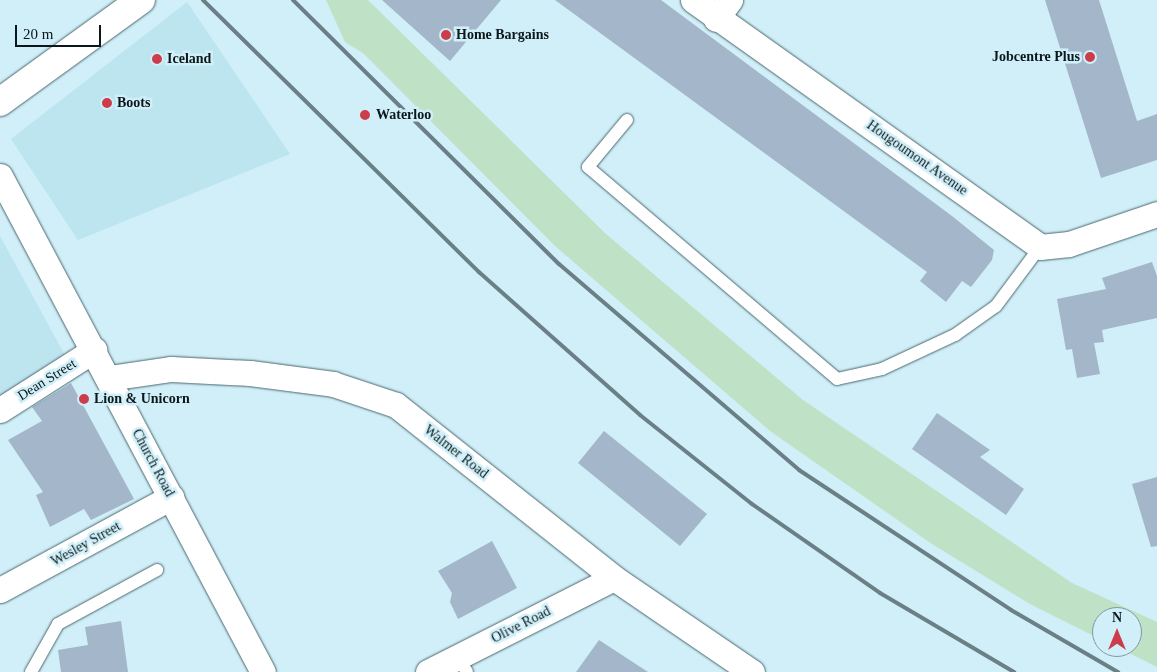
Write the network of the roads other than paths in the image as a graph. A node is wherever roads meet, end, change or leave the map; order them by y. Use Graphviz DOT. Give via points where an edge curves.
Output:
graph roads {
  1 [pos="141,0"];
  2 [pos="693,0"];
  3 [pos="723,9"];
  4 [pos="0,102"];
  5 [pos="627,120"];
  6 [pos="0,176"];
  7 [pos="1157,214"];
  8 [pos="1040,247"];
  9 [pos="94,350"];
  10 [pos="108,378"];
  11 [pos="0,410"];
  12 [pos="171,497"];
  13 [pos="157,570"];
  14 [pos="614,578"];
  15 [pos="0,590"];
  16 [pos="462,665"];
  17 [pos="31,672"];
  18 [pos="263,672"];
  19 [pos="428,672"];
  20 [pos="752,672"];
  1 -- 4 [label="street"];
  2 -- 3 [label="street, Hougoumont Avenue"];
  3 -- 8 [label="street, Hougoumont Avenue"];
  5 -- 8 [label="lane" via="588,167 837,379 882,369 955,335 996,306"];
  6 -- 9 [label="street, Church Road"];
  7 -- 8 [label="street" via="1069,244"];
  9 -- 10 [label="street, Church Road"];
  9 -- 11 [label="street, Dean Street"];
  10 -- 12 [label="street, Church Road"];
  10 -- 14 [label="street, Walmer Road" via="171,369 250,373 333,384 396,405"];
  12 -- 15 [label="street, Wesley Street"];
  12 -- 18 [label="street, Church Road"];
  13 -- 17 [label="lane" via="58,624"];
  14 -- 16 [label="street, Olive Road"];
  14 -- 20 [label="street, Walmer Road"];
  16 -- 19 [label="street, Olive Road"];
}
